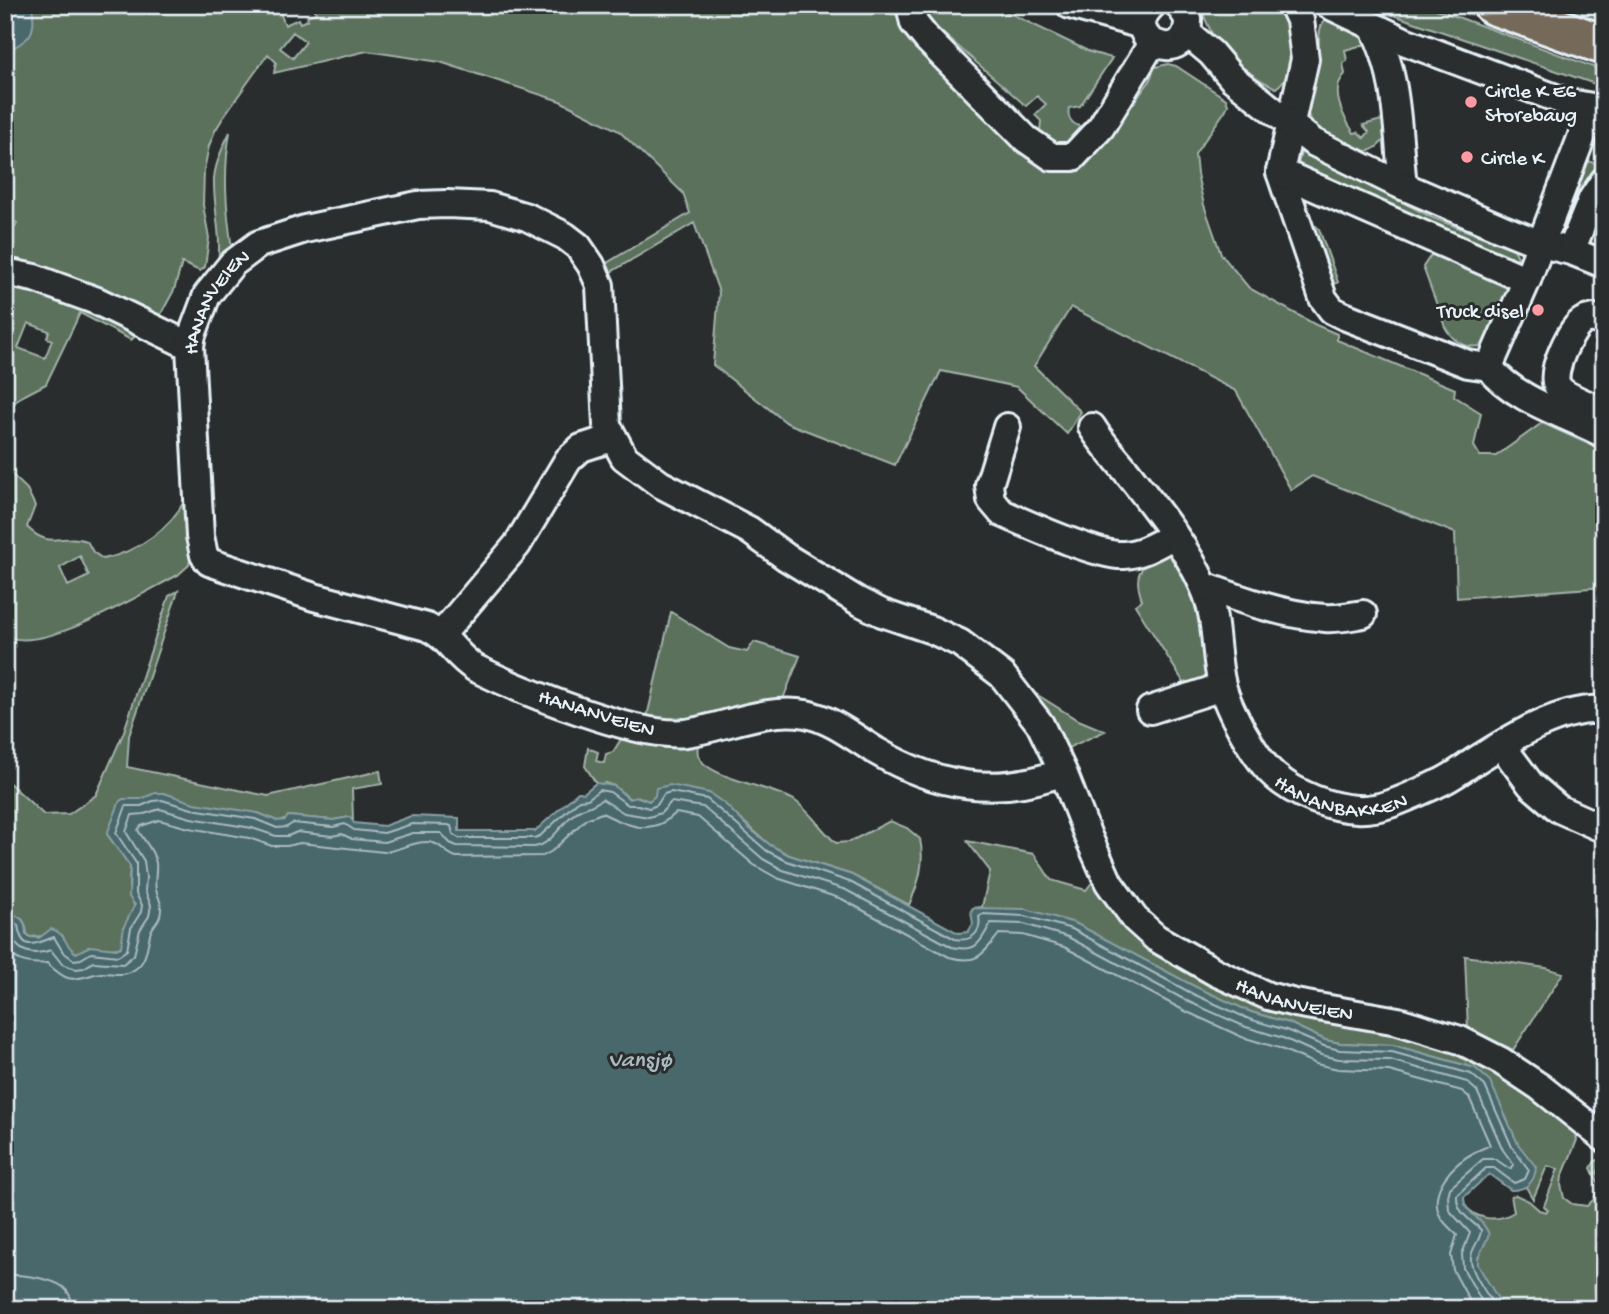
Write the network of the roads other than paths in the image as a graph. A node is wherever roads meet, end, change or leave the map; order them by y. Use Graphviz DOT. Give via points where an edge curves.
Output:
graph roads {
  1 [pos="911,5"];
  2 [pos="1070,5"];
  3 [pos="1179,5"];
  4 [pos="1293,5"];
  5 [pos="1329,5"];
  6 [pos="1493,5"];
  7 [pos="1149,24"];
  8 [pos="1373,27"];
  9 [pos="1186,33"];
  10 [pos="1604,45"];
  11 [pos="1599,108"];
  12 [pos="1291,123"];
  13 [pos="1280,172"];
  14 [pos="1604,180"];
  15 [pos="1403,186"];
  16 [pos="1541,244"];
  17 [pos="1571,251"];
  18 [pos="1604,264"];
  19 [pos="5,272"];
  20 [pos="1527,280"];
  21 [pos="1604,323"];
  22 [pos="190,346"];
  23 [pos="1489,367"];
  24 [pos="1604,412"];
  25 [pos="1092,426"];
  26 [pos="1007,427"];
  27 [pos="1604,434"];
  28 [pos="612,438"];
  29 [pos="1174,535"];
  30 [pos="1204,586"];
  31 [pos="1363,614"];
  32 [pos="442,634"];
  33 [pos="1222,687"];
  34 [pos="1150,710"];
  35 [pos="1604,710"];
  36 [pos="1502,746"];
  37 [pos="1063,772"];
  38 [pos="1604,829"];
  39 [pos="1604,1138"];
  1 -- 7 [label="street" via="914,23 926,38 1026,139 1052,157 1073,157 1101,127"];
  2 -- 7 [label="street"];
  3 -- 9 [label="street" via="1188,19"];
  4 -- 12 [label="street" via="1300,20 1305,59"];
  5 -- 8 [label="street"];
  6 -- 10 [label="highway"];
  7 -- 9 [label="street" via="1158,46 1172,46"];
  8 -- 11 [label="street" via="1569,103"];
  8 -- 15 [label="street" via="1384,48 1393,86"];
  9 -- 12 [label="street" via="1232,78"];
  11 -- 16 [label="street"];
  12 -- 13 [label="street"];
  12 -- 15 [label="street" via="1313,142"];
  13 -- 20 [label="street"];
  13 -- 23 [label="street" via="1332,310 1415,345"];
  14 -- 17 [label="street"];
  15 -- 16 [label="street"];
  16 -- 17 [label="street"];
  16 -- 20 [label="street"];
  17 -- 18 [label="street"];
  19 -- 22 [label="street" via="97,301"];
  20 -- 23 [label="street"];
  21 -- 24 [label="street" via="1594,318 1582,321 1558,360 1555,377 1564,393"];
  22 -- 28 [label="street, HANANVEIEN" via="207,295 232,264 259,244 305,229 418,205 490,206 550,227 578,246 591,265 602,298 604,398"];
  22 -- 32 [label="street, HANANVEIEN" via="200,536 209,562"];
  23 -- 27 [label="street" via="1514,390"];
  25 -- 29 [label="street, HANANBAKKEN"];
  26 -- 29 [label="street" via="989,485 990,500 1002,513 1112,554 1149,549"];
  28 -- 32 [label="street" via="581,448 568,460 517,545"];
  28 -- 37 [label="street, HANANVEIEN" via="624,457 660,484 749,530 858,601 950,639 996,670 1040,724"];
  29 -- 30 [label="street, HANANBAKKEN"];
  30 -- 31 [label="street" via="1312,617"];
  30 -- 33 [label="street, HANANBAKKEN" via="1213,614"];
  32 -- 37 [label="street, HANANVEIEN" via="463,661 475,668 563,705 640,729 685,733 770,713 809,714 903,767 946,782 1016,785"];
  33 -- 34 [label="street"];
  33 -- 36 [label="street, HANANBAKKEN" via="1255,752 1274,776 1301,793 1357,809 1401,799 1442,782"];
  35 -- 36 [label="street, HANANBAKKEN" via="1588,708 1548,720"];
  36 -- 38 [label="street" via="1531,785 1559,809"];
  37 -- 39 [label="street, HANANVEIEN" via="1109,883 1135,919 1156,938 1268,996 1398,1021 1460,1040 1541,1087"];
}
